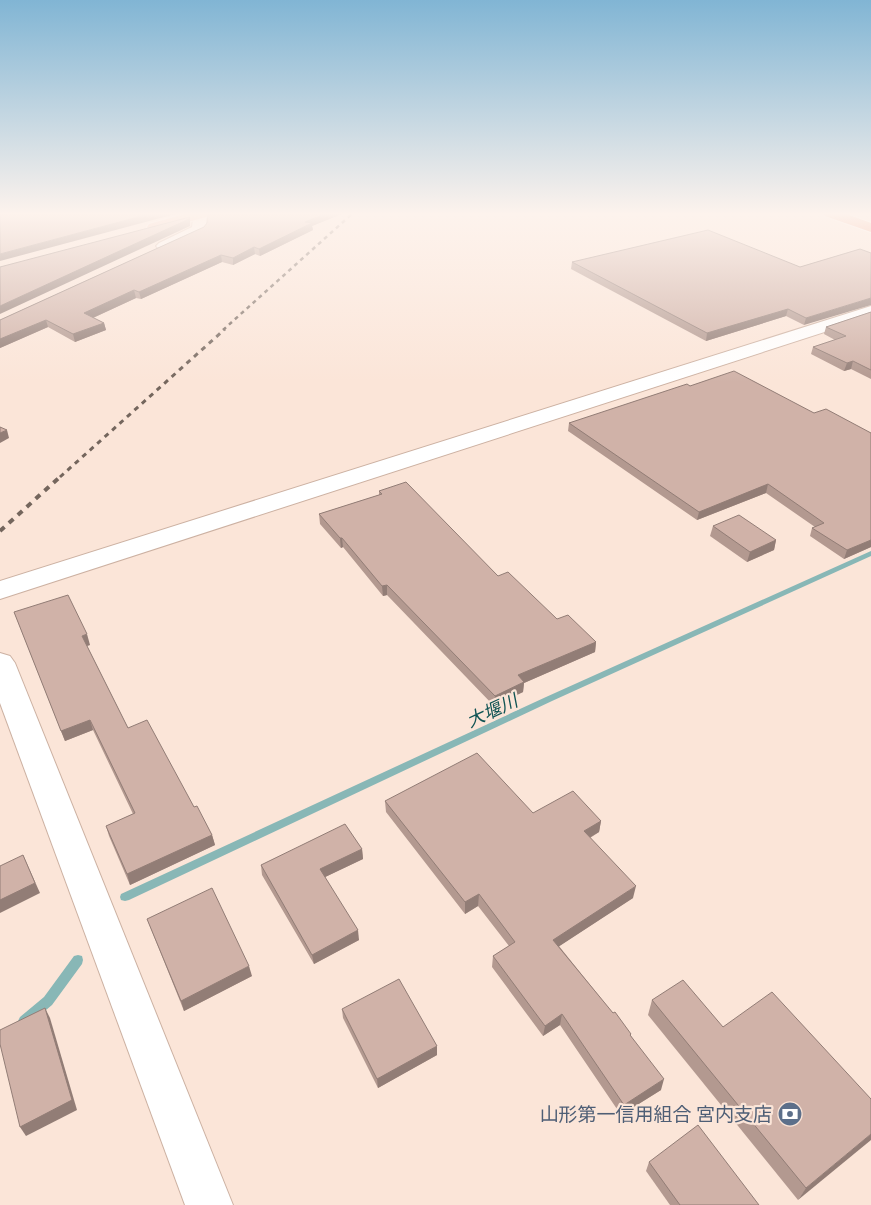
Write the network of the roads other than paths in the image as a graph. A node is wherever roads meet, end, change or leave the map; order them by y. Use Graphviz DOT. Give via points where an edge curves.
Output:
graph roads {
  1 [pos="871,311"];
  2 [pos="0,590"];
  3 [pos="0,663"];
  4 [pos="209,1205"];
  1 -- 2 [label="street"];
  3 -- 4 [label="street"];
}
